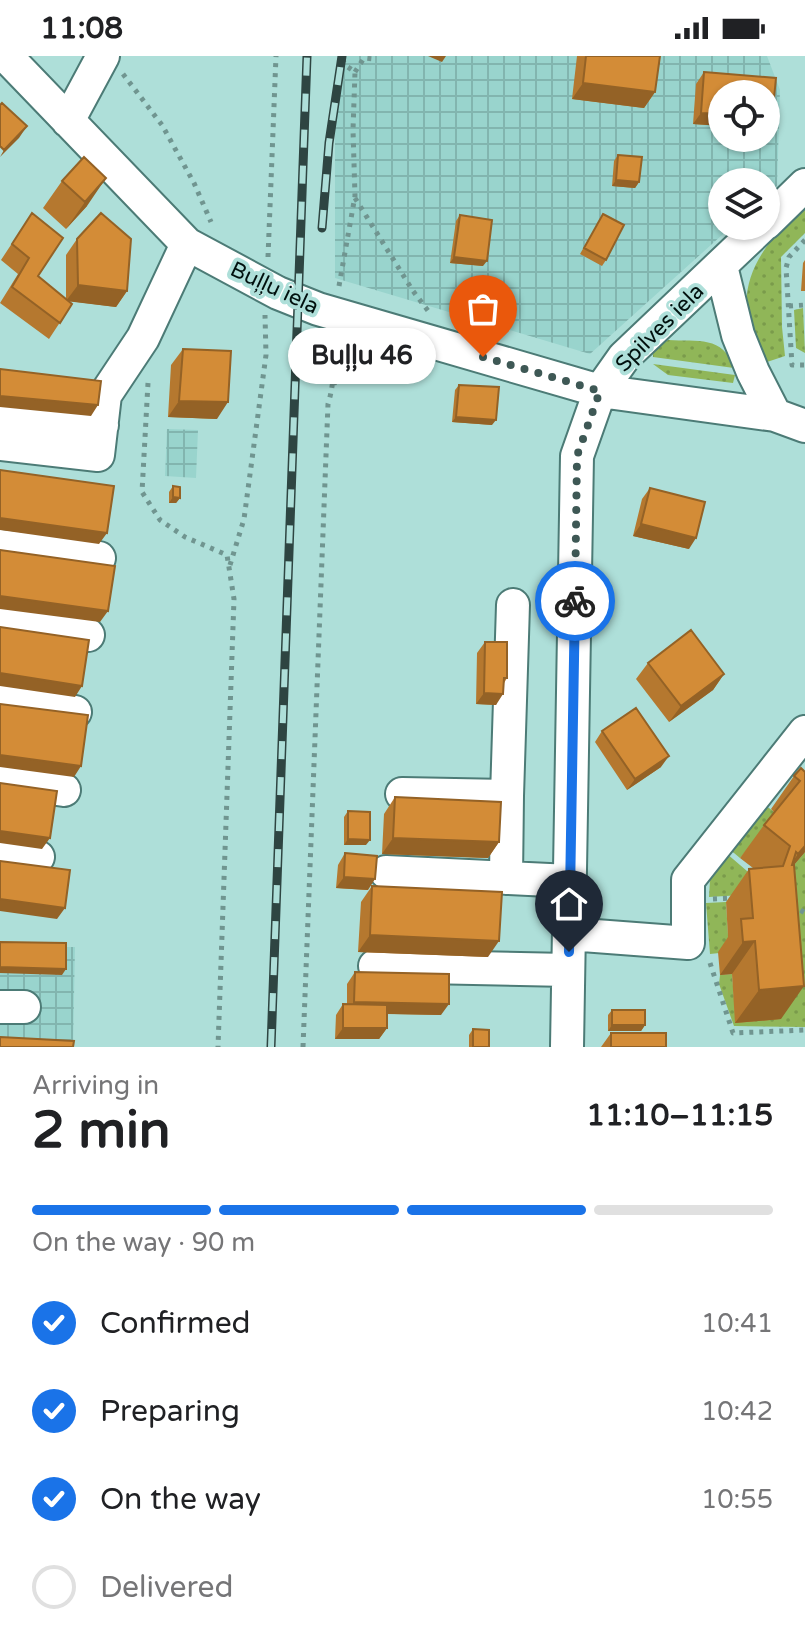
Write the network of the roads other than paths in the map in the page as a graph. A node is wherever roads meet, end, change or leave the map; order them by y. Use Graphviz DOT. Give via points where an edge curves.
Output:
graph roads {
  1 [pos="6,56"];
  2 [pos="111,62"];
  3 [pos="68,121"];
  4 [pos="805,185"];
  5 [pos="780,209"];
  6 [pos="748,240"];
  7 [pos="187,244"];
  8 [pos="721,266"];
  9 [pos="600,391"];
  10 [pos="790,421"];
  11 [pos="0,422"];
  12 [pos="102,425"];
  13 [pos="0,444"];
  14 [pos="0,546"];
  15 [pos="99,558"];
  16 [pos="513,605"];
  17 [pos="0,624"];
  18 [pos="88,635"];
  19 [pos="0,700"];
  20 [pos="75,712"];
  21 [pos="805,732"];
  22 [pos="0,781"];
  23 [pos="64,790"];
  24 [pos="402,794"];
  25 [pos="507,796"];
  26 [pos="0,852"];
  27 [pos="38,857"];
  28 [pos="386,872"];
  29 [pos="506,878"];
  30 [pos="570,881"];
  31 [pos="569,934"];
  32 [pos="375,966"];
  33 [pos="568,970"];
  34 [pos="567,1047"];
  1 -- 3 [label="street, Buļļu iela"];
  2 -- 3 [label="street"];
  3 -- 7 [label="street, Buļļu iela"];
  4 -- 5 [label="street, Spilves iela"];
  6 -- 8 [label="street, Spilves iela"];
  7 -- 9 [label="street, Buļļu iela" via="298,302"];
  7 -- 12 [label="street" via="143,338 105,395"];
  8 -- 9 [label="street, Spilves iela" via="624,357"];
  8 -- 10 [label="street, Spilves iela" via="738,335"];
  9 -- 10 [label="street, Buļļu iela"];
  9 -- 30 [label="street, Spilves iela" via="577,456"];
  11 -- 12 [label="street"];
  12 -- 13 [label="street" via="98,455"];
  14 -- 15 [label="street"];
  16 -- 25 [label="street"];
  17 -- 18 [label="street"];
  19 -- 20 [label="street"];
  21 -- 31 [label="street" via="688,880 688,943"];
  22 -- 23 [label="street"];
  24 -- 25 [label="street"];
  25 -- 29 [label="street"];
  26 -- 27 [label="street"];
  28 -- 29 [label="street"];
  29 -- 30 [label="street"];
  30 -- 31 [label="street, Spilves iela"];
  31 -- 33 [label="street, Spilves iela"];
  32 -- 33 [label="street"];
  33 -- 34 [label="street, Spilves iela"];
}
